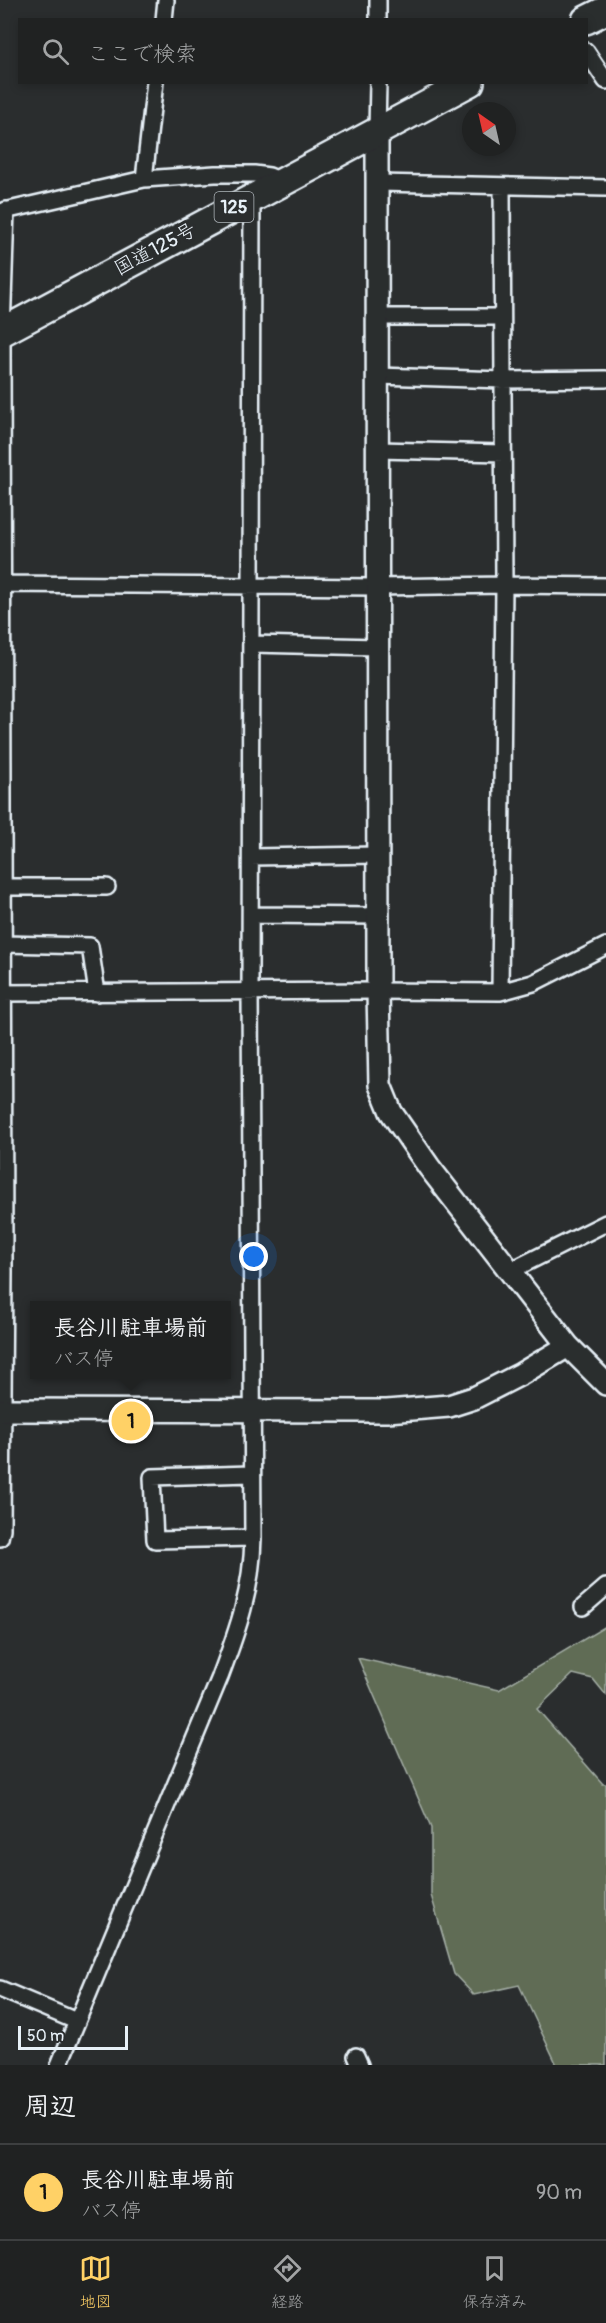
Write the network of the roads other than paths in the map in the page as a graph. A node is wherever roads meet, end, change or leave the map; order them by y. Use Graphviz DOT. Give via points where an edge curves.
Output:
graph roads {
  1 [pos="166,0"];
  2 [pos="378,0"];
  3 [pos="606,10"];
  4 [pos="164,18"];
  5 [pos="378,18"];
  6 [pos="588,19"];
  7 [pos="588,54"];
  8 [pos="606,81"];
  9 [pos="155,84"];
  10 [pos="378,84"];
  11 [pos="466,84"];
  12 [pos="377,132"];
  13 [pos="144,179"];
  14 [pos="283,182"];
  15 [pos="378,183"];
  16 [pos="502,186"];
  17 [pos="606,188"];
  18 [pos="252,197"];
  19 [pos="3,211"];
  20 [pos="378,317"];
  21 [pos="502,317"];
  22 [pos="1,332"];
  23 [pos="378,376"];
  24 [pos="503,380"];
  25 [pos="606,380"];
  26 [pos="378,450"];
  27 [pos="503,453"];
  28 [pos="1,584"];
  29 [pos="252,585"];
  30 [pos="504,585"];
  31 [pos="606,586"];
  32 [pos="377,587"];
  33 [pos="252,644"];
  34 [pos="377,647"];
  35 [pos="378,855"];
  36 [pos="251,857"];
  37 [pos="3,887"];
  38 [pos="107,888"];
  39 [pos="2,903"];
  40 [pos="251,915"];
  41 [pos="379,916"];
  42 [pos="4,944"];
  43 [pos="606,946"];
  44 [pos="250,991"];
  45 [pos="378,991"];
  46 [pos="500,992"];
  47 [pos="2,993"];
  48 [pos="97,993"];
  49 [pos="606,1223"];
  50 [pos="510,1270"];
  51 [pos="568,1346"];
  52 [pos="606,1384"];
  53 [pos="2,1410"];
  54 [pos="253,1411"];
  55 [pos="251,1474"];
  56 [pos="0,1538"];
  57 [pos="253,1538"];
  58 [pos="606,1587"];
  59 [pos="583,1606"];
  60 [pos="0,1989"];
  61 [pos="76,2021"];
  62 [pos="59,2065"];
  1 -- 4 [label="street"];
  2 -- 5 [label="street"];
  3 -- 6 [label="highway"];
  7 -- 8 [label="street"];
  9 -- 13 [label="street"];
  10 -- 12 [label="street"];
  11 -- 12 [label="highway, 国道125号 / 125"];
  12 -- 14 [label="highway, 国道125号 / 125"];
  12 -- 15 [label="street"];
  13 -- 14 [label="street" via="254,174"];
  13 -- 19 [label="street"];
  14 -- 18 [label="highway, 国道125号 / 125"];
  15 -- 16 [label="street"];
  15 -- 20 [label="street"];
  16 -- 17 [label="street"];
  16 -- 21 [label="street"];
  18 -- 22 [label="highway, 国道125号 / 125"];
  18 -- 29 [label="street"];
  19 -- 22 [label="street"];
  20 -- 21 [label="street"];
  20 -- 23 [label="street"];
  21 -- 24 [label="street"];
  22 -- 28 [label="street"];
  23 -- 24 [label="street"];
  23 -- 26 [label="street"];
  24 -- 25 [label="street"];
  24 -- 27 [label="street"];
  26 -- 27 [label="street"];
  26 -- 32 [label="street"];
  27 -- 30 [label="street"];
  28 -- 29 [label="street"];
  28 -- 37 [label="street"];
  29 -- 32 [label="street"];
  29 -- 33 [label="street"];
  30 -- 31 [label="street"];
  30 -- 32 [label="street"];
  30 -- 46 [label="street"];
  32 -- 34 [label="street"];
  33 -- 34 [label="street"];
  33 -- 36 [label="street"];
  34 -- 35 [label="street"];
  35 -- 36 [label="street"];
  35 -- 41 [label="street"];
  36 -- 40 [label="street"];
  37 -- 38 [label="street"];
  37 -- 39 [label="street"];
  39 -- 42 [label="street"];
  40 -- 41 [label="street"];
  40 -- 44 [label="street"];
  41 -- 45 [label="street"];
  42 -- 47 [label="street"];
  42 -- 48 [label="street" via="90,946"];
  43 -- 46 [label="street" via="533,983"];
  44 -- 45 [label="street"];
  44 -- 48 [label="street"];
  44 -- 54 [label="street"];
  45 -- 46 [label="street"];
  45 -- 50 [label="street" via="379,1067 384,1099 402,1129"];
  47 -- 48 [label="street"];
  47 -- 53 [label="street"];
  49 -- 50 [label="street"];
  50 -- 51 [label="street"];
  51 -- 52 [label="street"];
  51 -- 54 [label="street" via="499,1385 449,1406 387,1411"];
  53 -- 54 [label="street"];
  53 -- 56 [label="street"];
  54 -- 55 [label="street"];
  55 -- 57 [label="street"];
  55 -- 57 [label="street" via="152,1477 155,1540"];
  57 -- 61 [label="street" via="250,1583 237,1631"];
  58 -- 59 [label="street"];
  60 -- 61 [label="street"];
  61 -- 62 [label="street"];
}
